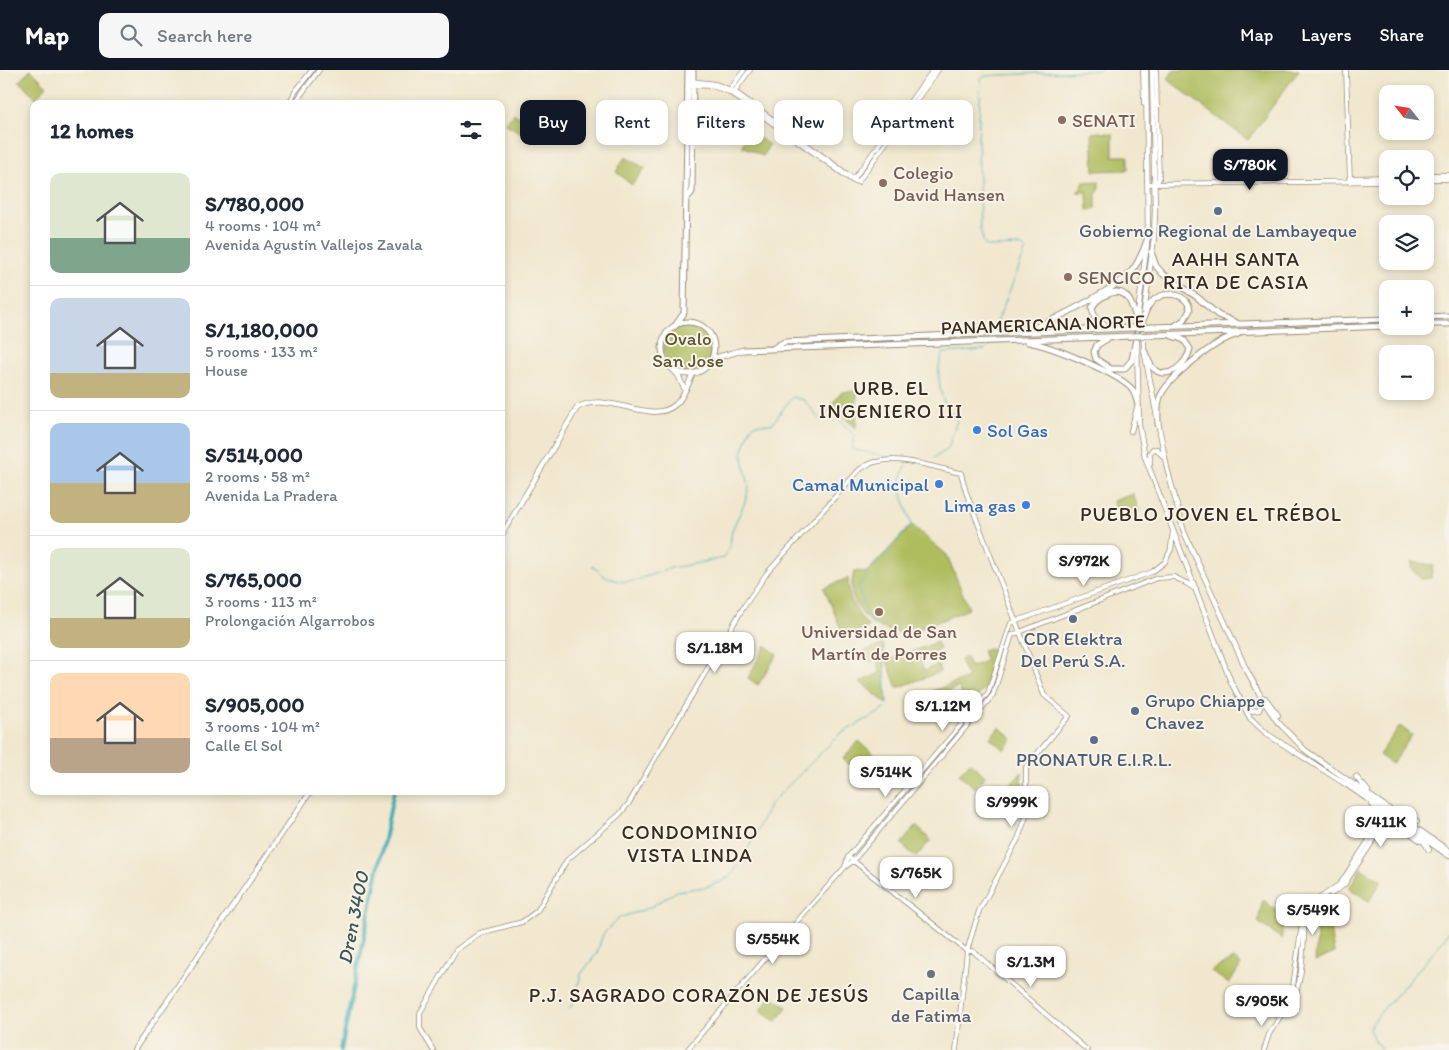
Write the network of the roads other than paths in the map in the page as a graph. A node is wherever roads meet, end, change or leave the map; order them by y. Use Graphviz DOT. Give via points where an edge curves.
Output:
graph roads {
  1 [pos="312,70"];
  2 [pos="319,70"];
  3 [pos="688,70"];
  4 [pos="693,70"];
  5 [pos="744,70"];
  6 [pos="750,70"];
  7 [pos="933,70"];
  8 [pos="938,70"];
  9 [pos="1144,70"];
  10 [pos="1152,70"];
  11 [pos="1156,70"];
  12 [pos="1346,70"];
  13 [pos="690,83"];
  14 [pos="731,92"];
  15 [pos="291,100"];
  16 [pos="297,100"];
  17 [pos="1449,174"];
  18 [pos="1434,175"];
  19 [pos="1379,179"];
  20 [pos="1434,179"];
  21 [pos="1449,179"];
  22 [pos="855,180"];
  23 [pos="1348,180"];
  24 [pos="1148,184"];
  25 [pos="1155,184"];
  26 [pos="686,198"];
  27 [pos="1149,234"];
  28 [pos="1151,252"];
  29 [pos="1449,316"];
  30 [pos="1434,317"];
  31 [pos="1379,319"];
  32 [pos="1143,320"];
  33 [pos="1137,323"];
  34 [pos="1240,324"];
  35 [pos="1434,324"];
  36 [pos="1449,324"];
  37 [pos="675,326"];
  38 [pos="1172,326"];
  39 [pos="1379,326"];
  40 [pos="1113,328"];
  41 [pos="1248,331"];
  42 [pos="1018,332"];
  43 [pos="1135,334"];
  44 [pos="1162,334"];
  45 [pos="1113,337"];
  46 [pos="1015,340"];
  47 [pos="773,349"];
  48 [pos="1144,350"];
  49 [pos="704,368"];
  50 [pos="673,370"];
  51 [pos="693,374"];
  52 [pos="684,388"];
  53 [pos="1138,406"];
  54 [pos="1158,424"];
  55 [pos="1131,431"];
  56 [pos="1167,468"];
  57 [pos="1152,478"];
  58 [pos="1173,528"];
  59 [pos="505,529"];
  60 [pos="1171,549"];
  61 [pos="1186,583"];
  62 [pos="1196,589"];
  63 [pos="1039,614"];
  64 [pos="1015,621"];
  65 [pos="1042,622"];
  66 [pos="1019,631"];
  67 [pos="1006,632"];
  68 [pos="1012,635"];
  69 [pos="1255,685"];
  70 [pos="1240,701"];
  71 [pos="1278,715"];
  72 [pos="1356,777"];
  73 [pos="308,795"];
  74 [pos="1377,799"];
  75 [pos="1370,801"];
  76 [pos="1385,805"];
  77 [pos="1417,821"];
  78 [pos="1384,822"];
  79 [pos="1406,830"];
  80 [pos="1413,831"];
  81 [pos="1422,837"];
  82 [pos="1425,843"];
  83 [pos="1429,850"];
  84 [pos="1449,850"];
  85 [pos="1449,856"];
  86 [pos="848,857"];
  87 [pos="853,861"];
  88 [pos="845,867"];
  89 [pos="967,951"];
  90 [pos="134,1050"];
  91 [pos="433,1050"];
  92 [pos="687,1050"];
  93 [pos="956,1050"];
  94 [pos="1087,1050"];
  95 [pos="1264,1050"];
  1 -- 15 [label="street"];
  2 -- 16 [label="street"];
  3 -- 13 [label="highway"];
  4 -- 13 [label="highway"];
  5 -- 14 [label="street"];
  6 -- 14 [label="street"];
  7 -- 22 [label="street"];
  8 -- 22 [label="street"];
  9 -- 24 [label="main road"];
  10 -- 25 [label="main road"];
  11 -- 25 [label="street" via="1159,178"];
  12 -- 23 [label="street"];
  13 -- 14 [label="street"];
  13 -- 26 [label="highway"];
  13 -- 26 [label="highway" via="692,192"];
  14 -- 22 [label="street"];
  17 -- 18 [label="street"];
  19 -- 23 [label="street"];
  20 -- 21 [label="street"];
  23 -- 25 [label="street"];
  24 -- 25 [label="street"];
  24 -- 27 [label="main road"];
  25 -- 28 [label="main road"];
  26 -- 37 [label="highway" via="684,313"];
  27 -- 33 [label="main road"];
  27 -- 42 [label="highway" via="1139,261 1125,277 1048,323"];
  28 -- 32 [label="main road"];
  28 -- 34 [label="highway" via="1156,266 1167,277 1218,315"];
  29 -- 30 [label="highway"];
  31 -- 34 [label="highway, PANAMERICANA NORTE"];
  32 -- 38 [label="highway" via="1146,309 1154,300 1179,296 1187,301 1190,310 1184,320"];
  32 -- 48 [label="main road"];
  33 -- 40 [label="highway" via="1129,299 1120,292 1111,293 1096,301 1091,312 1098,322"];
  33 -- 43 [label="main road"];
  34 -- 38 [label="highway, PANAMERICANA NORTE"];
  35 -- 36 [label="highway"];
  37 -- 49 [label="highway" via="694,323 709,334 713,352"];
  37 -- 50 [label="highway" via="662,345 664,359"];
  38 -- 40 [label="highway, PANAMERICANA NORTE, bridge"];
  39 -- 41 [label="highway, PANAMERICANA NORTE"];
  40 -- 42 [label="highway, PANAMERICANA NORTE"];
  41 -- 44 [label="highway, PANAMERICANA NORTE"];
  41 -- 54 [label="highway" via="1226,337 1213,345 1169,384 1159,400"];
  42 -- 47 [label="highway, PANAMERICANA NORTE" via="784,342"];
  43 -- 44 [label="highway, PANAMERICANA NORTE, bridge"];
  43 -- 45 [label="highway, PANAMERICANA NORTE"];
  43 -- 45 [label="highway" via="1132,360 1124,369 1106,367 1094,356 1096,345"];
  43 -- 53 [label="main road"];
  44 -- 48 [label="highway" via="1180,338 1189,345 1189,354 1182,365 1171,372 1161,372 1153,368"];
  45 -- 46 [label="highway, PANAMERICANA NORTE"];
  46 -- 47 [label="highway, PANAMERICANA NORTE"];
  46 -- 53 [label="highway" via="1055,348 1117,380 1133,391"];
  47 -- 49 [label="highway, PANAMERICANA NORTE" via="733,352 718,357"];
  48 -- 54 [label="main road"];
  49 -- 51 [label="highway"];
  50 -- 51 [label="highway"];
  50 -- 52 [label="main road"];
  51 -- 52 [label="main road"];
  52 -- 59 [label="main road" via="677,403 661,411 600,402 586,403 577,408"];
  53 -- 55 [label="main road"];
  53 -- 57 [label="main road" via="1141,440"];
  54 -- 56 [label="main road"];
  56 -- 57 [label="main road" via="1160,450 1153,449 1149,456"];
  56 -- 69 [label="main road" via="1184,532"];
  57 -- 58 [label="main road"];
  58 -- 60 [label="main road"];
  58 -- 62 [label="main road"];
  60 -- 63 [label="street" via="1165,562 1152,572"];
  61 -- 62 [label="main road"];
  61 -- 65 [label="street" via="1174,578 1157,578"];
  62 -- 70 [label="main road"];
  63 -- 64 [label="street"];
  63 -- 65 [label="street"];
  64 -- 66 [label="street"];
  64 -- 67 [label="street"];
  64 -- 91 [label="street" via="961,473 929,464 886,459 866,465 767,573 620,814 567,860 537,911 522,922 480,933 456,950 420,1013 420,1028"];
  65 -- 66 [label="street"];
  66 -- 68 [label="street"];
  66 -- 89 [label="street" via="1044,695 1070,716 1026,767 1026,817 1018,839 979,911"];
  67 -- 68 [label="street"];
  67 -- 86 [label="street" via="988,693"];
  68 -- 87 [label="street" via="993,695"];
  69 -- 70 [label="main road" via="1261,701 1259,710 1251,711"];
  69 -- 71 [label="main road"];
  69 -- 74 [label="main road" via="1270,711 1295,740"];
  70 -- 75 [label="main road" via="1250,718 1267,734"];
  72 -- 74 [label="main road"];
  73 -- 90 [label="main road"];
  74 -- 76 [label="main road"];
  75 -- 78 [label="main road"];
  75 -- 80 [label="main road"];
  76 -- 77 [label="main road"];
  76 -- 84 [label="main road"];
  78 -- 79 [label="main road" via="1393,822"];
  78 -- 95 [label="street" via="1344,885 1306,910 1294,1001 1269,1034"];
  79 -- 80 [label="main road"];
  79 -- 82 [label="main road"];
  80 -- 81 [label="main road"];
  81 -- 82 [label="main road"];
  81 -- 85 [label="main road"];
  82 -- 83 [label="main road"];
  86 -- 87 [label="street"];
  86 -- 88 [label="street"];
  87 -- 88 [label="street"];
  87 -- 89 [label="street"];
  88 -- 92 [label="street"];
  89 -- 93 [label="street"];
  89 -- 94 [label="street" via="973,951"];
}
